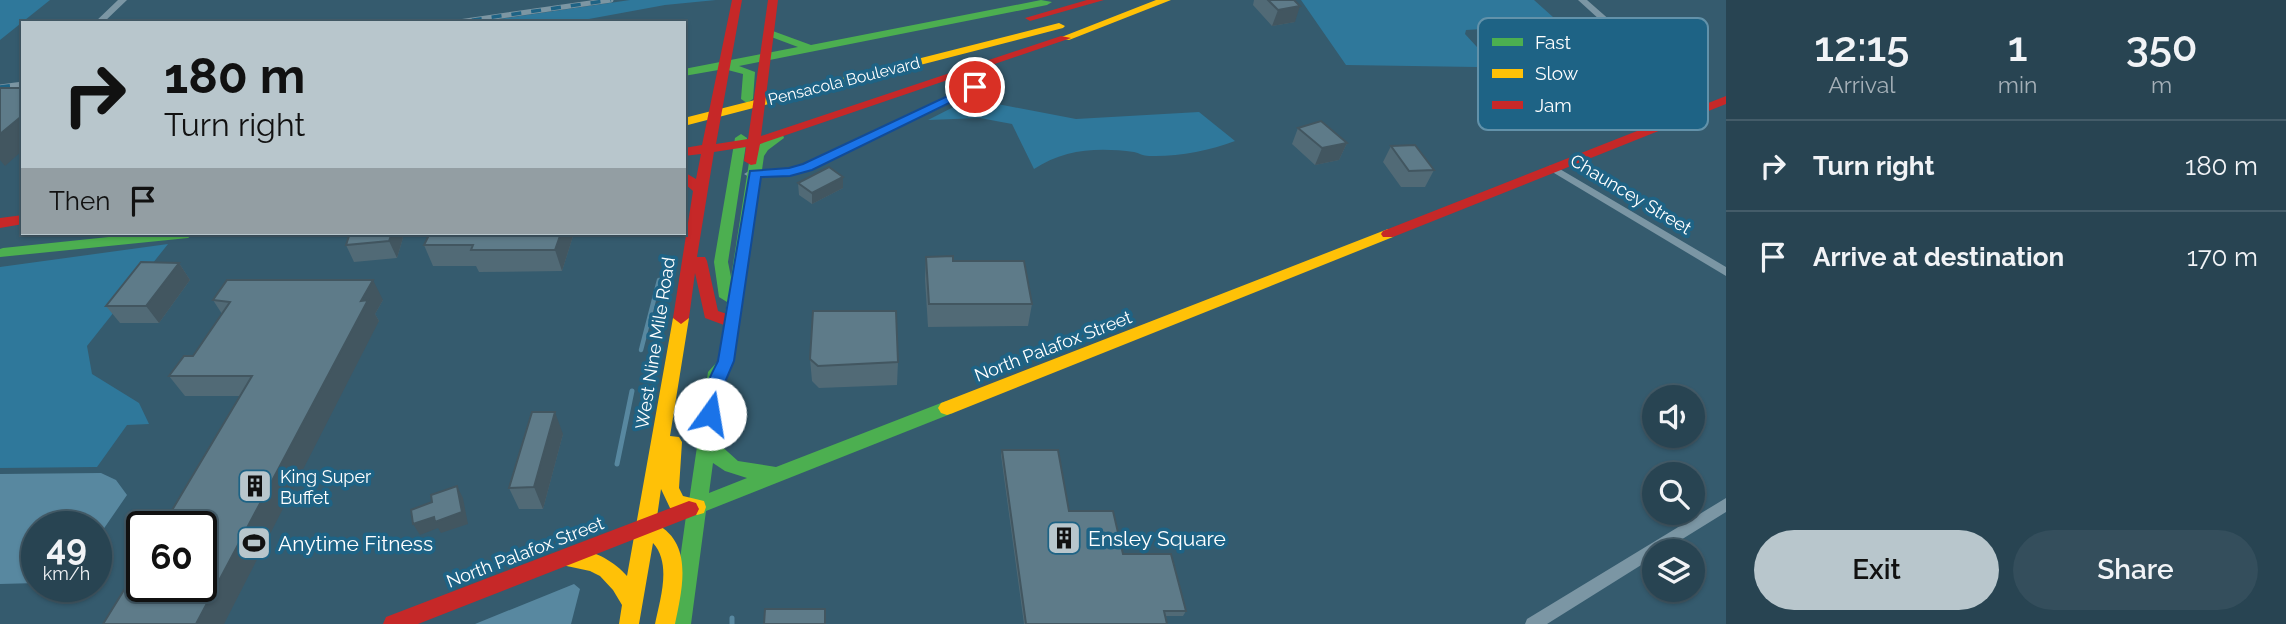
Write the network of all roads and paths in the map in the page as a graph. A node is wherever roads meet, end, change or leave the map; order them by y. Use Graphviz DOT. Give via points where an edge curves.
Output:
graph roads {
  1 [pos="123,0"];
  2 [pos="773,0"];
  3 [pos="1061,0"];
  4 [pos="1099,0"];
  5 [pos="1167,0"];
  6 [pos="1582,0"];
  7 [pos="736,2"];
  8 [pos="1602,18"];
  9 [pos="100,21"];
  10 [pos="770,33"];
  11 [pos="828,46"];
  12 [pos="766,58"];
  13 [pos="732,65"];
  14 [pos="686,73"];
  15 [pos="998,77"];
  16 [pos="785,88"];
  17 [pos="1726,100"];
  18 [pos="1708,107"];
  19 [pos="687,113"];
  20 [pos="1650,130"];
  21 [pos="783,134"];
  22 [pos="745,142"];
  23 [pos="710,147"];
  24 [pos="686,152"];
  25 [pos="1553,168"];
  26 [pos="751,174"];
  27 [pos="686,178"];
  28 [pos="700,190"];
  29 [pos="696,212"];
  30 [pos="21,219"];
  31 [pos="0,223"];
  32 [pos="21,229"];
  33 [pos="0,232"];
  34 [pos="121,235"];
  35 [pos="170,235"];
  36 [pos="1,254"];
  37 [pos="700,261"];
  38 [pos="1726,272"];
  39 [pos="727,297"];
  40 [pos="724,319"];
  41 [pos="713,389"];
  42 [pos="706,439"];
  43 [pos="783,471"];
  44 [pos="1726,504"];
  45 [pos="697,507"];
  46 [pos="644,528"];
  47 [pos="562,559"];
  48 [pos="632,603"];
  49 [pos="393,624"];
  50 [pos="629,624"];
  51 [pos="665,624"];
  52 [pos="681,624"];
  53 [pos="1533,624"];
  1 -- 9 [label="street"];
  2 -- 10 [label="main road"];
  3 -- 11 [label="main road"];
  4 -- 16 [label="main road, Pensacola Boulevard"];
  5 -- 16 [label="main road, Pensacola Boulevard"];
  5 -- 21 [label="main road"];
  6 -- 8 [label="street"];
  7 -- 13 [label="main road" via="745,15"];
  10 -- 11 [label="main road" via="808,47"];
  10 -- 12 [label="main road"];
  11 -- 12 [label="main road"];
  12 -- 13 [label="main road"];
  12 -- 22 [label="main road"];
  13 -- 14 [label="main road"];
  13 -- 22 [label="main road" via="726,128 728,136"];
  13 -- 23 [label="main road, West Nine Mile Road"];
  15 -- 26 [label="street" via="807,167"];
  16 -- 19 [label="main road, Pensacola Boulevard"];
  17 -- 18 [label="main road, North Palafox Street"];
  20 -- 25 [label="main road, North Palafox Street"];
  21 -- 22 [label="main road"];
  21 -- 26 [label="main road" via="763,147"];
  22 -- 23 [label="main road"];
  22 -- 26 [label="main road"];
  22 -- 39 [label="main road" via="721,262"];
  23 -- 24 [label="main road"];
  23 -- 28 [label="main road, West Nine Mile Road"];
  25 -- 38 [label="street, Chauncey Street"];
  25 -- 43 [label="main road, North Palafox Street"];
  26 -- 39 [label="main road"];
  26 -- 41 [label="main road" via="726,361"];
  27 -- 28 [label="main road"];
  28 -- 29 [label="main road, West Nine Mile Road"];
  29 -- 37 [label="main road" via="705,228"];
  29 -- 46 [label="main road, West Nine Mile Road" via="673,374"];
  30 -- 31 [label="main road"];
  32 -- 33 [label="main road"];
  34 -- 36 [label="main road"];
  35 -- 36 [label="main road"];
  37 -- 40 [label="main road" via="711,314"];
  37 -- 45 [label="main road" via="669,469 670,488 677,502"];
  39 -- 40 [label="main road"];
  40 -- 41 [label="main road"];
  41 -- 42 [label="main road"];
  42 -- 43 [label="main road" via="718,461 727,467 746,473"];
  42 -- 45 [label="main road"];
  43 -- 45 [label="main road, North Palafox Street"];
  44 -- 53 [label="street"];
  45 -- 46 [label="main road, North Palafox Street"];
  45 -- 52 [label="main road"];
  46 -- 47 [label="main road, North Palafox Street"];
  46 -- 48 [label="main road, West Nine Mile Road"];
  46 -- 51 [label="main road" via="658,529 667,536 673,556"];
  47 -- 48 [label="main road" via="602,563 622,581"];
  47 -- 49 [label="main road, North Palafox Street"];
  48 -- 50 [label="main road, West Nine Mile Road"];
}
